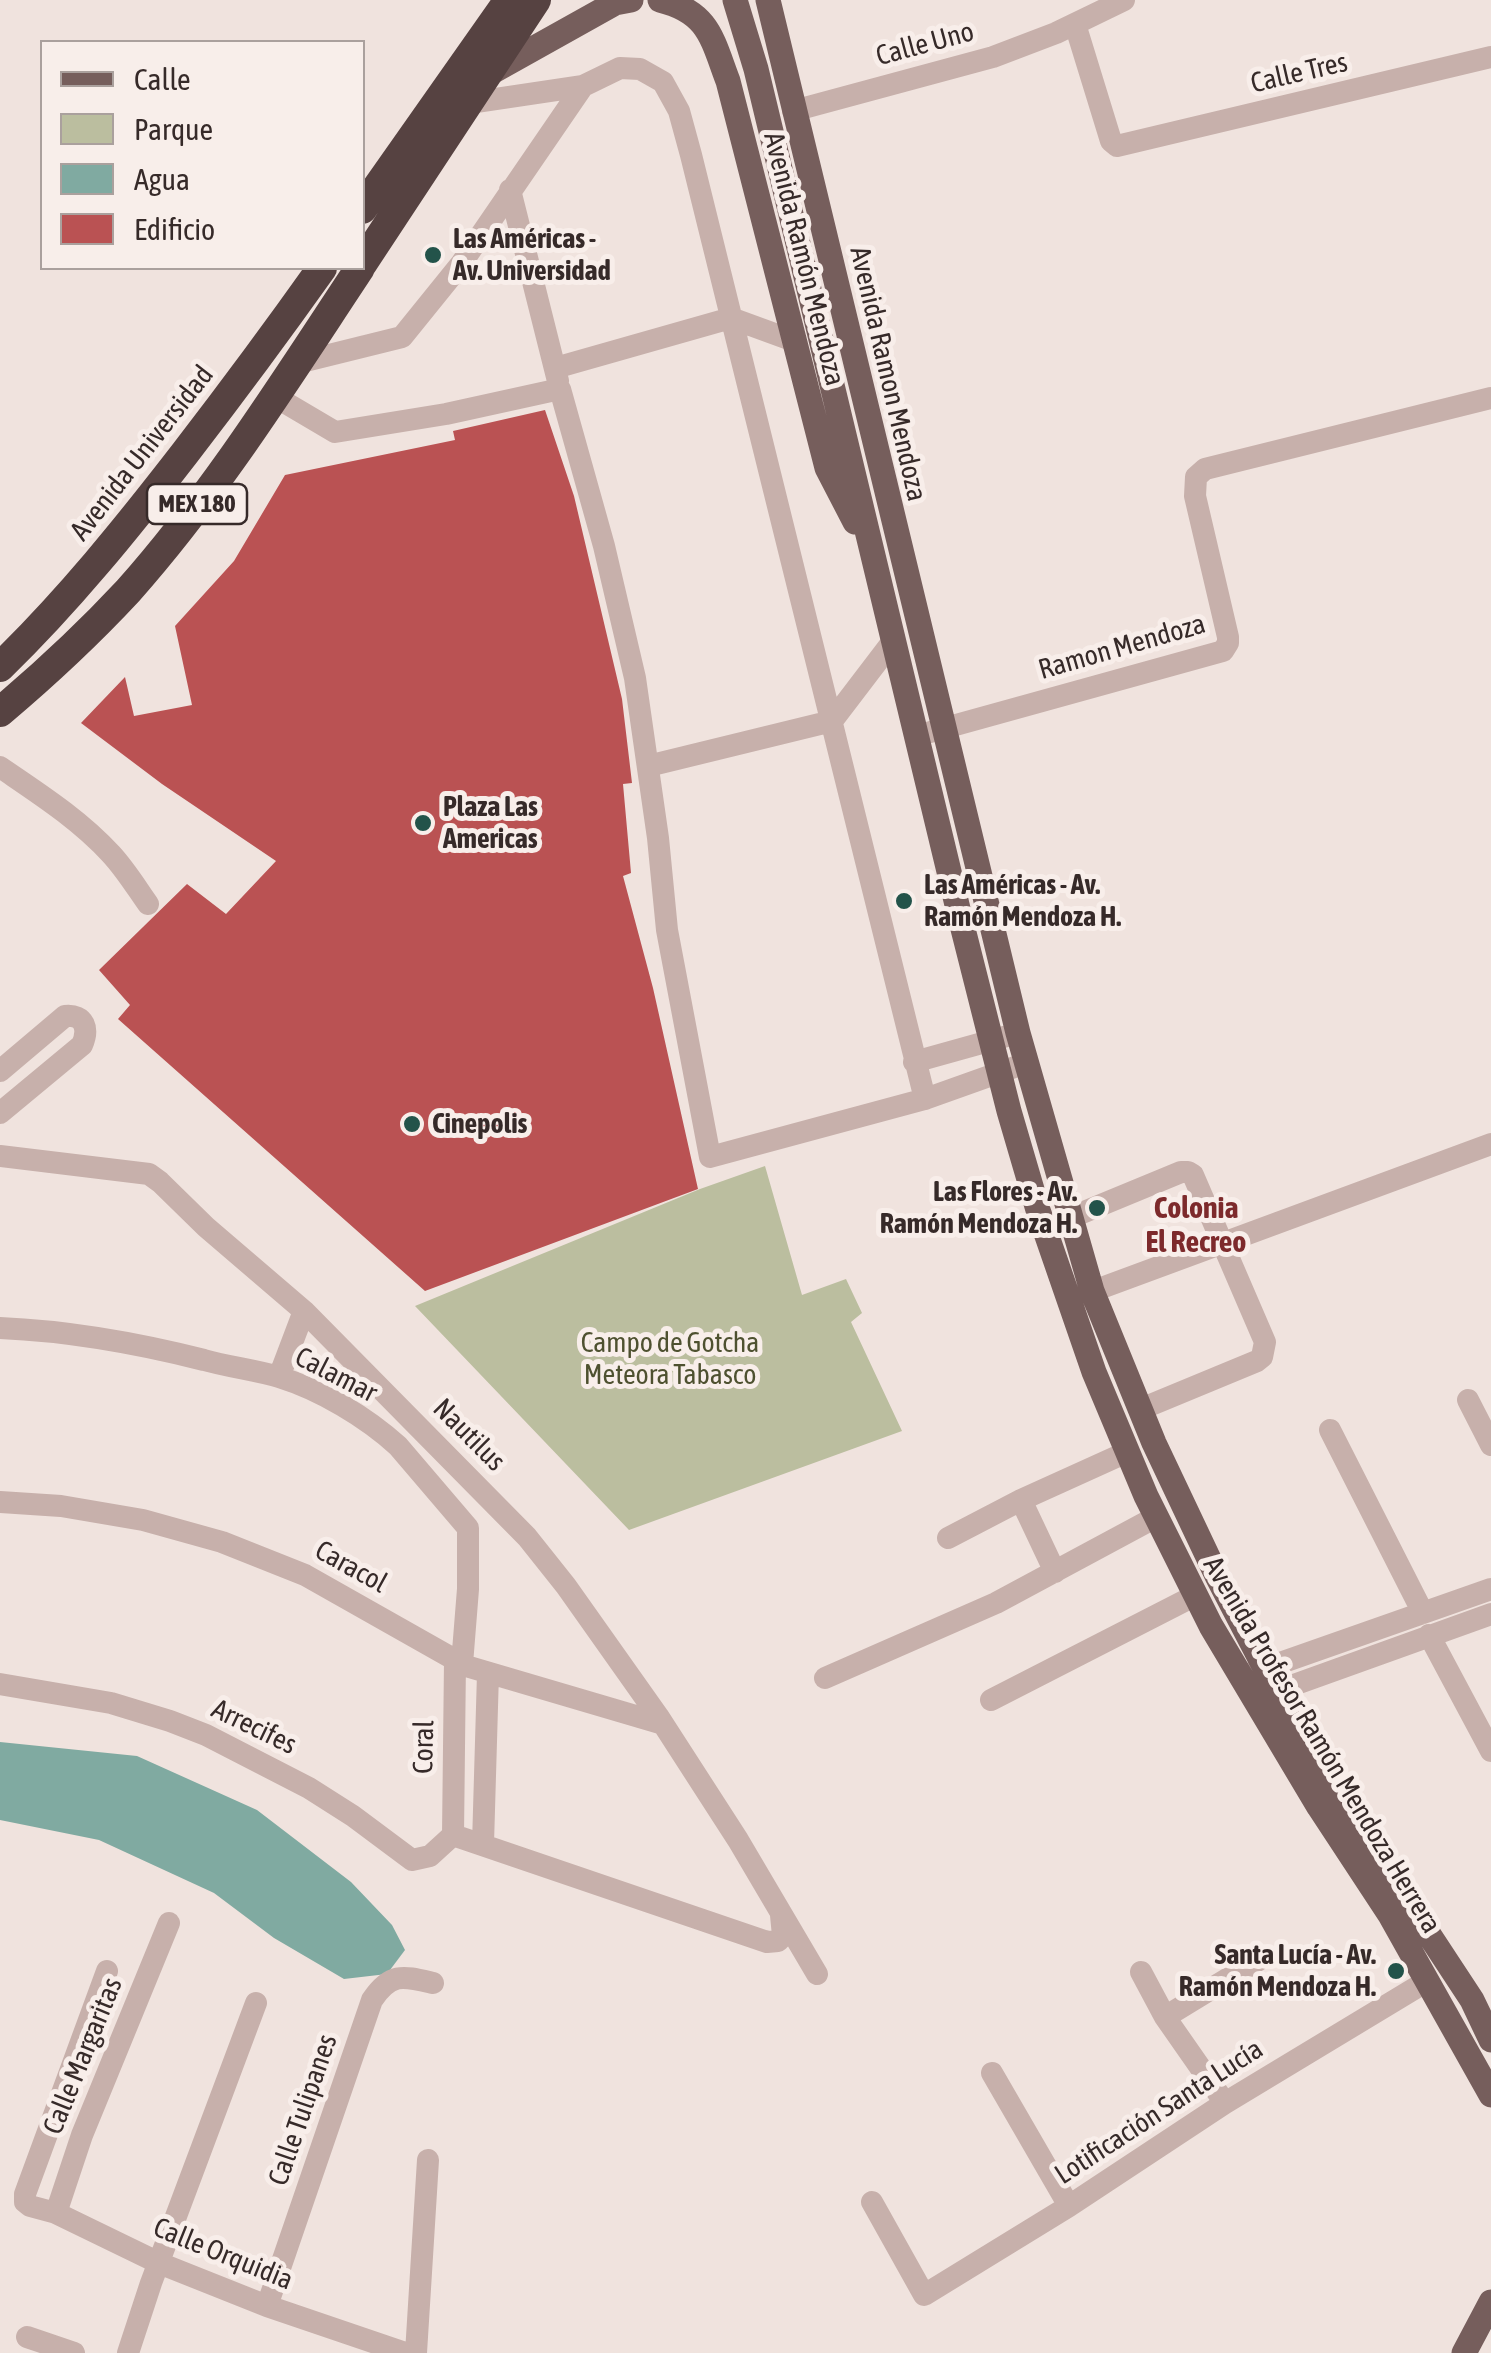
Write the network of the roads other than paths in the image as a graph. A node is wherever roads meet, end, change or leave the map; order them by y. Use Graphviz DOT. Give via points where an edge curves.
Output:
graph roads {
  1 [pos="509,0"];
  2 [pos="536,0"];
  3 [pos="631,0"];
  4 [pos="660,0"];
  5 [pos="734,0"];
  6 [pos="768,0"];
  7 [pos="1124,0"];
  8 [pos="1075,24"];
  9 [pos="1491,57"];
  10 [pos="488,74"];
  11 [pos="583,86"];
  12 [pos="469,103"];
  13 [pos="794,110"];
  14 [pos="510,190"];
  15 [pos="365,205"];
  16 [pos="365,260"];
  17 [pos="321,270"];
  18 [pos="358,270"];
  19 [pos="731,318"];
  20 [pos="794,341"];
  21 [pos="297,363"];
  22 [pos="558,379"];
  23 [pos="274,396"];
  24 [pos="1491,398"];
  25 [pos="872,553"];
  26 [pos="893,641"];
  27 [pos="0,667"];
  28 [pos="0,712"];
  29 [pos="832,722"];
  30 [pos="943,729"];
  31 [pos="916,736"];
  32 [pos="951,761"];
  33 [pos="648,766"];
  34 [pos="0,767"];
  35 [pos="148,904"];
  36 [pos="1018,1034"];
  37 [pos="991,1042"];
  38 [pos="914,1062"];
  39 [pos="1026,1063"];
  40 [pos="0,1070"];
  41 [pos="1000,1074"];
  42 [pos="925,1099"];
  43 [pos="0,1113"];
  44 [pos="1491,1144"];
  45 [pos="0,1156"];
  46 [pos="1072,1218"];
  47 [pos="1222,1242"];
  48 [pos="1081,1295"];
  49 [pos="304,1311"];
  50 [pos="0,1328"];
  51 [pos="279,1378"];
  52 [pos="1468,1400"];
  53 [pos="1141,1409"];
  54 [pos="1330,1430"];
  55 [pos="1491,1444"];
  56 [pos="1128,1452"];
  57 [pos="1021,1500"];
  58 [pos="0,1502"];
  59 [pos="1156,1517"];
  60 [pos="948,1538"];
  61 [pos="1055,1572"];
  62 [pos="1491,1589"];
  63 [pos="1196,1595"];
  64 [pos="1462,1611"];
  65 [pos="1491,1612"];
  66 [pos="1426,1624"];
  67 [pos="458,1662"];
  68 [pos="488,1673"];
  69 [pos="825,1678"];
  70 [pos="1260,1683"];
  71 [pos="0,1684"];
  72 [pos="991,1700"];
  73 [pos="663,1724"];
  74 [pos="1491,1751"];
  75 [pos="453,1834"];
  76 [pos="482,1844"];
  77 [pos="777,1907"];
  78 [pos="170,1923"];
  79 [pos="1265,1956"];
  80 [pos="107,1971"];
  81 [pos="1141,1972"];
  82 [pos="818,1974"];
  83 [pos="1427,1981"];
  84 [pos="433,1983"];
  85 [pos="1481,1996"];
  86 [pos="256,2004"];
  87 [pos="1165,2017"];
  88 [pos="1491,2040"];
  89 [pos="992,2074"];
  90 [pos="1491,2095"];
  91 [pos="1225,2103"];
  92 [pos="428,2160"];
  93 [pos="872,2202"];
  94 [pos="1069,2206"];
  95 [pos="56,2212"];
  96 [pos="159,2262"];
  97 [pos="1491,2302"];
  98 [pos="268,2306"];
  99 [pos="28,2336"];
  100 [pos="74,2353"];
  101 [pos="128,2353"];
  102 [pos="405,2353"];
  103 [pos="416,2353"];
  104 [pos="1464,2353"];
  1 -- 15 [label="highway"];
  2 -- 10 [label="highway, MEX 180"];
  3 -- 10 [label="main road"];
  4 -- 20 [label="main road, Avenida Ramón Mendoza" via="680,5 708,28 728,81"];
  5 -- 25 [label="main road"];
  6 -- 13 [label="main road, Avenida Ramon Mendoza"];
  7 -- 8 [label="street, Calle Uno"];
  8 -- 9 [label="street, Calle Tres" via="1112,141 1120,146"];
  8 -- 13 [label="street, Calle Uno" via="966,66"];
  10 -- 12 [label="highway, MEX 180"];
  11 -- 12 [label="street"];
  11 -- 14 [label="street"];
  11 -- 19 [label="street" via="620,68 640,68 664,82 679,111"];
  12 -- 16 [label="highway, MEX 180"];
  13 -- 30 [label="main road, Avenida Ramon Mendoza"];
  14 -- 21 [label="street" via="402,336"];
  14 -- 22 [label="street"];
  17 -- 27 [label="highway, Avenida Universidad / MEX 180" via="108,550"];
  18 -- 21 [label="highway, MEX 180"];
  19 -- 20 [label="street"];
  19 -- 22 [label="street"];
  19 -- 29 [label="street"];
  20 -- 25 [label="main road, Avenida Ramón Mendoza" via="827,468"];
  21 -- 23 [label="highway, MEX 180"];
  22 -- 23 [label="street" via="432,417 335,432"];
  22 -- 33 [label="street" via="604,546"];
  23 -- 28 [label="highway, MEX 180" via="138,579"];
  24 -- 30 [label="street, Ramon Mendoza" via="1205,469 1196,477 1195,496 1228,637 1223,651"];
  25 -- 26 [label="main road, Avenida Profesor Ramón Mendoza Herrera"];
  26 -- 29 [label="street"];
  26 -- 31 [label="main road, Avenida Profesor Ramón Mendoza Herrera"];
  29 -- 33 [label="street"];
  29 -- 38 [label="street"];
  30 -- 31 [label="street, Ramon Mendoza"];
  30 -- 32 [label="main road, Avenida Ramon Mendoza"];
  31 -- 37 [label="main road, Avenida Profesor Ramón Mendoza Herrera"];
  32 -- 36 [label="main road, Avenida Profesor Ramón Mendoza Herrera"];
  33 -- 42 [label="street" via="667,930 710,1158"];
  34 -- 35 [label="street" via="90,833"];
  36 -- 37 [label="street"];
  36 -- 39 [label="main road, Avenida Profesor Ramón Mendoza Herrera"];
  37 -- 38 [label="street"];
  37 -- 41 [label="main road, Avenida Profesor Ramón Mendoza Herrera"];
  38 -- 42 [label="street"];
  39 -- 41 [label="street"];
  39 -- 46 [label="main road, Avenida Profesor Ramón Mendoza Herrera"];
  40 -- 43 [label="street" via="66,1016 81,1019 82,1044"];
  41 -- 42 [label="street"];
  41 -- 48 [label="main road, Avenida Profesor Ramón Mendoza Herrera" via="1038,1210"];
  44 -- 47 [label="street"];
  45 -- 49 [label="street, Nautilus" via="149,1174"];
  46 -- 47 [label="street" via="1188,1172"];
  46 -- 48 [label="main road, Avenida Profesor Ramón Mendoza Herrera"];
  47 -- 48 [label="street"];
  47 -- 53 [label="street" via="1264,1342 1262,1357"];
  48 -- 53 [label="main road, Avenida Profesor Ramón Mendoza Herrera"];
  48 -- 56 [label="main road, Avenida Profesor Ramón Mendoza Herrera" via="1094,1372"];
  49 -- 51 [label="street"];
  49 -- 73 [label="street, Nautilus" via="527,1537"];
  50 -- 51 [label="street, Calamar" via="115,1341"];
  51 -- 67 [label="street, Calamar" via="385,1434 467,1525 468,1589"];
  52 -- 55 [label="street"];
  53 -- 70 [label="main road, Avenida Profesor Ramón Mendoza Herrera"];
  54 -- 66 [label="street"];
  56 -- 57 [label="street"];
  56 -- 59 [label="main road, Avenida Profesor Ramón Mendoza Herrera"];
  57 -- 60 [label="street"];
  57 -- 61 [label="street"];
  58 -- 67 [label="street, Caracol" via="144,1520 222,1542 306,1575"];
  59 -- 61 [label="street"];
  59 -- 63 [label="main road, Avenida Profesor Ramón Mendoza Herrera"];
  61 -- 69 [label="street"];
  62 -- 64 [label="street"];
  62 -- 65 [label="street" via="1484,1600"];
  63 -- 70 [label="main road, Avenida Profesor Ramón Mendoza Herrera"];
  63 -- 72 [label="street"];
  64 -- 65 [label="street"];
  64 -- 66 [label="street"];
  66 -- 70 [label="street"];
  66 -- 74 [label="street"];
  67 -- 68 [label="street, Caracol"];
  67 -- 75 [label="street, Coral"];
  68 -- 73 [label="street, Caracol"];
  68 -- 76 [label="street"];
  70 -- 83 [label="main road, Avenida Profesor Ramón Mendoza Herrera" via="1319,1807"];
  70 -- 85 [label="main road, Avenida Profesor Ramón Mendoza Herrera"];
  71 -- 75 [label="street, Arrecifes" via="112,1703 206,1735 309,1788 412,1860 430,1856"];
  73 -- 77 [label="street, Nautilus"];
  75 -- 76 [label="street"];
  76 -- 77 [label="street" via="767,1942 783,1936"];
  77 -- 82 [label="street, Nautilus"];
  78 -- 95 [label="street, Calle Margaritas"];
  79 -- 87 [label="street"];
  80 -- 95 [label="street, Calle Orquidia" via="24,2200"];
  81 -- 87 [label="street"];
  83 -- 90 [label="main road, Avenida Profesor Ramón Mendoza Herrera"];
  83 -- 91 [label="street, Lotificación Santa Lucía"];
  84 -- 98 [label="street, Calle Tulipanes" via="400,1977 372,2000"];
  85 -- 88 [label="main road, Avenida Profesor Ramón Mendoza Herrera"];
  86 -- 96 [label="street"];
  87 -- 91 [label="street"];
  89 -- 94 [label="street"];
  91 -- 94 [label="street, Lotificación Santa Lucía"];
  92 -- 103 [label="street"];
  93 -- 94 [label="street, Lotificación Santa Lucía" via="924,2295"];
  95 -- 96 [label="street, Calle Orquidia"];
  96 -- 98 [label="street, Calle Orquidia"];
  96 -- 101 [label="street"];
  97 -- 104 [label="main road"];
  98 -- 102 [label="street, Calle Orquidia"];
  99 -- 100 [label="street"];
}
